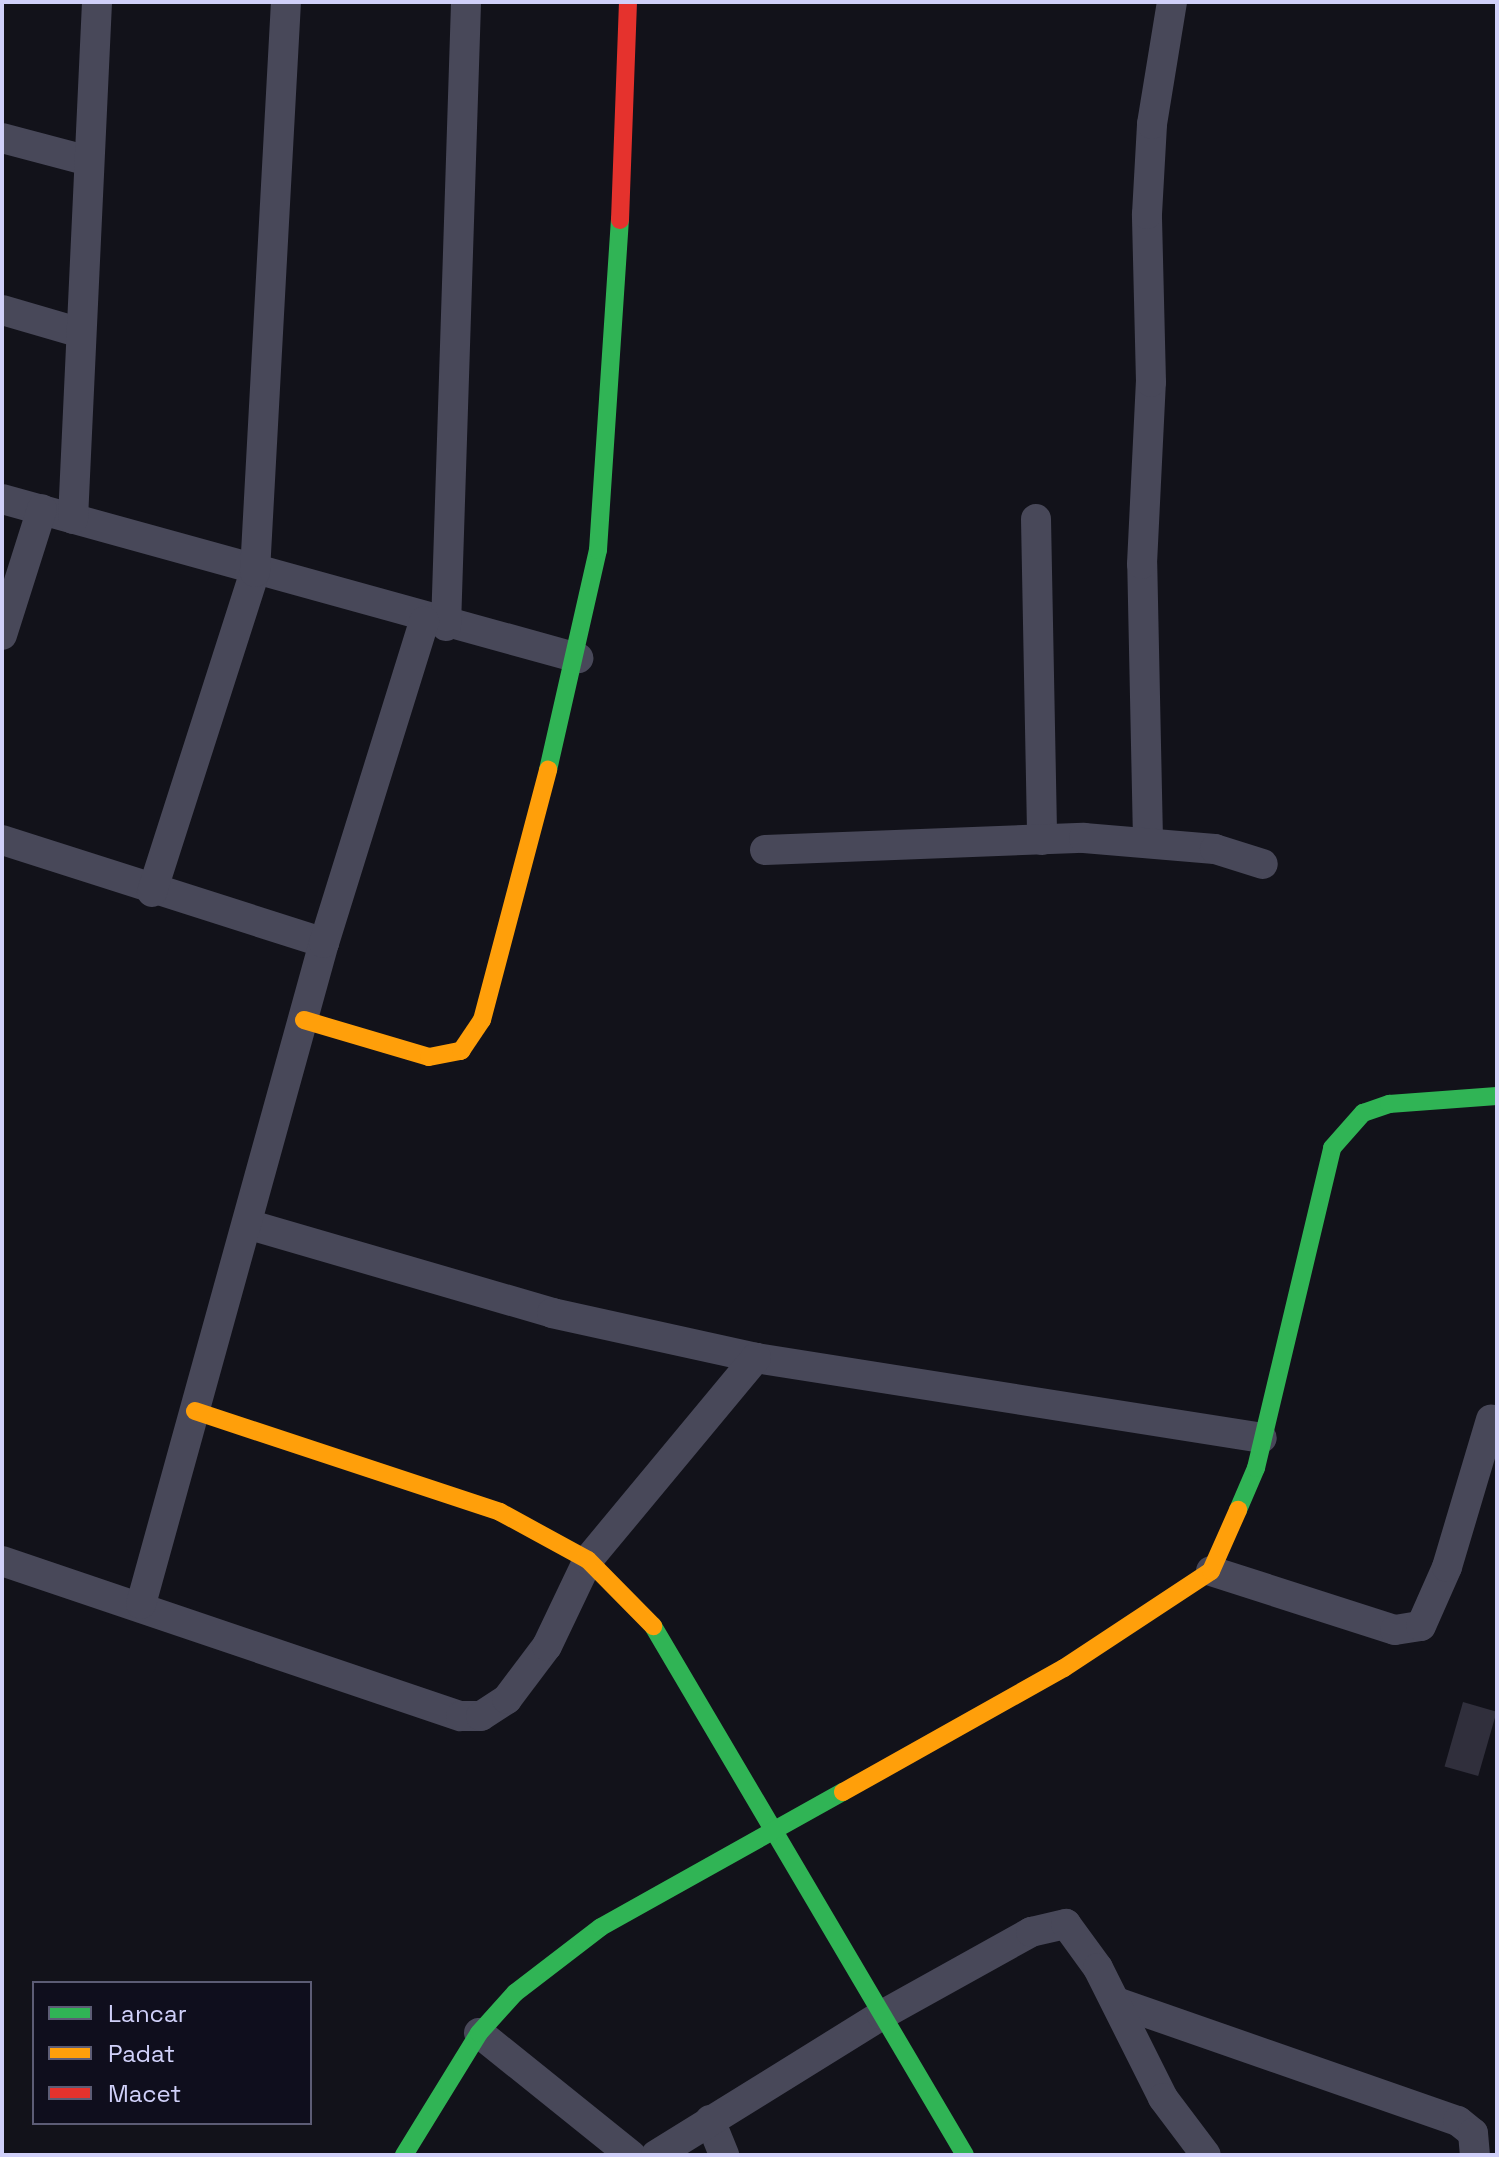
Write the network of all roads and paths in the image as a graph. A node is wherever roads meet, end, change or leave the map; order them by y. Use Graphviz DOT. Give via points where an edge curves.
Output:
graph roads {
  1 [pos="97,2"];
  2 [pos="286,2"];
  3 [pos="466,2"];
  4 [pos="628,2"];
  5 [pos="1172,2"];
  6 [pos="2,138"];
  7 [pos="89,161"];
  8 [pos="2,310"];
  9 [pos="81,333"];
  10 [pos="2,499"];
  11 [pos="42,509"];
  12 [pos="73,519"];
  13 [pos="1036,519"];
  14 [pos="255,572"];
  15 [pos="435,624"];
  16 [pos="2,635"];
  17 [pos="578,658"];
  18 [pos="2,840"];
  19 [pos="1042,840"];
  20 [pos="1148,840"];
  21 [pos="765,850"];
  22 [pos="1263,864"];
  23 [pos="152,892"];
  24 [pos="324,943"];
  25 [pos="304,1020"];
  26 [pos="1497,1096"];
  27 [pos="250,1225"];
  28 [pos="756,1358"];
  29 [pos="195,1411"];
  30 [pos="1491,1419"];
  31 [pos="1262,1438"];
  32 [pos="588,1560"];
  33 [pos="2,1561"];
  34 [pos="1211,1571"];
  35 [pos="141,1604"];
  36 [pos="772,1829"];
  37 [pos="1116,2002"];
  38 [pos="882,2015"];
  39 [pos="479,2033"];
  40 [pos="710,2120"];
  41 [pos="404,2155"];
  42 [pos="631,2155"];
  43 [pos="656,2155"];
  44 [pos="724,2155"];
  45 [pos="965,2155"];
  46 [pos="1206,2155"];
  47 [pos="1475,2155"];
  1 -- 7 [label="street"];
  2 -- 14 [label="street"];
  3 -- 15 [label="street"];
  4 -- 17 [label="street" via="613,389 598,550"];
  5 -- 20 [label="street" via="1152,124 1147,214 1151,382 1142,564"];
  6 -- 7 [label="street"];
  7 -- 9 [label="street"];
  8 -- 9 [label="street"];
  9 -- 12 [label="street"];
  10 -- 11 [label="street"];
  11 -- 12 [label="street"];
  11 -- 16 [label="street"];
  12 -- 14 [label="street"];
  13 -- 19 [label="street"];
  14 -- 15 [label="street"];
  14 -- 23 [label="street"];
  15 -- 17 [label="street"];
  15 -- 24 [label="street"];
  17 -- 25 [label="street" via="471,1044 429,1057"];
  18 -- 23 [label="street"];
  19 -- 20 [label="street"];
  19 -- 21 [label="street"];
  20 -- 22 [label="street"];
  23 -- 24 [label="street"];
  24 -- 25 [label="street"];
  25 -- 27 [label="street"];
  26 -- 31 [label="street" via="1400,1102 1347,1125 1317,1193"];
  27 -- 28 [label="street" via="552,1313"];
  27 -- 29 [label="street"];
  28 -- 31 [label="street"];
  28 -- 32 [label="street"];
  29 -- 32 [label="street" via="500,1512"];
  29 -- 35 [label="street"];
  30 -- 34 [label="street" via="1447,1567 1421,1626 1395,1630"];
  31 -- 34 [label="street" via="1247,1493"];
  32 -- 35 [label="street" via="547,1646 507,1699 481,1716 461,1716"];
  32 -- 36 [label="street" via="644,1613 686,1673"];
  33 -- 35 [label="street"];
  34 -- 36 [label="street" via="1064,1668"];
  36 -- 38 [label="street"];
  36 -- 39 [label="street" via="601,1927 515,1993"];
  37 -- 38 [label="street" via="1066,1924 1031,1932"];
  37 -- 46 [label="street" via="1163,2098"];
  37 -- 47 [label="street" via="1458,2121 1473,2133"];
  38 -- 40 [label="street"];
  38 -- 45 [label="street"];
  39 -- 41 [label="street"];
  39 -- 42 [label="street"];
  40 -- 43 [label="street"];
  40 -- 44 [label="street"];
}
